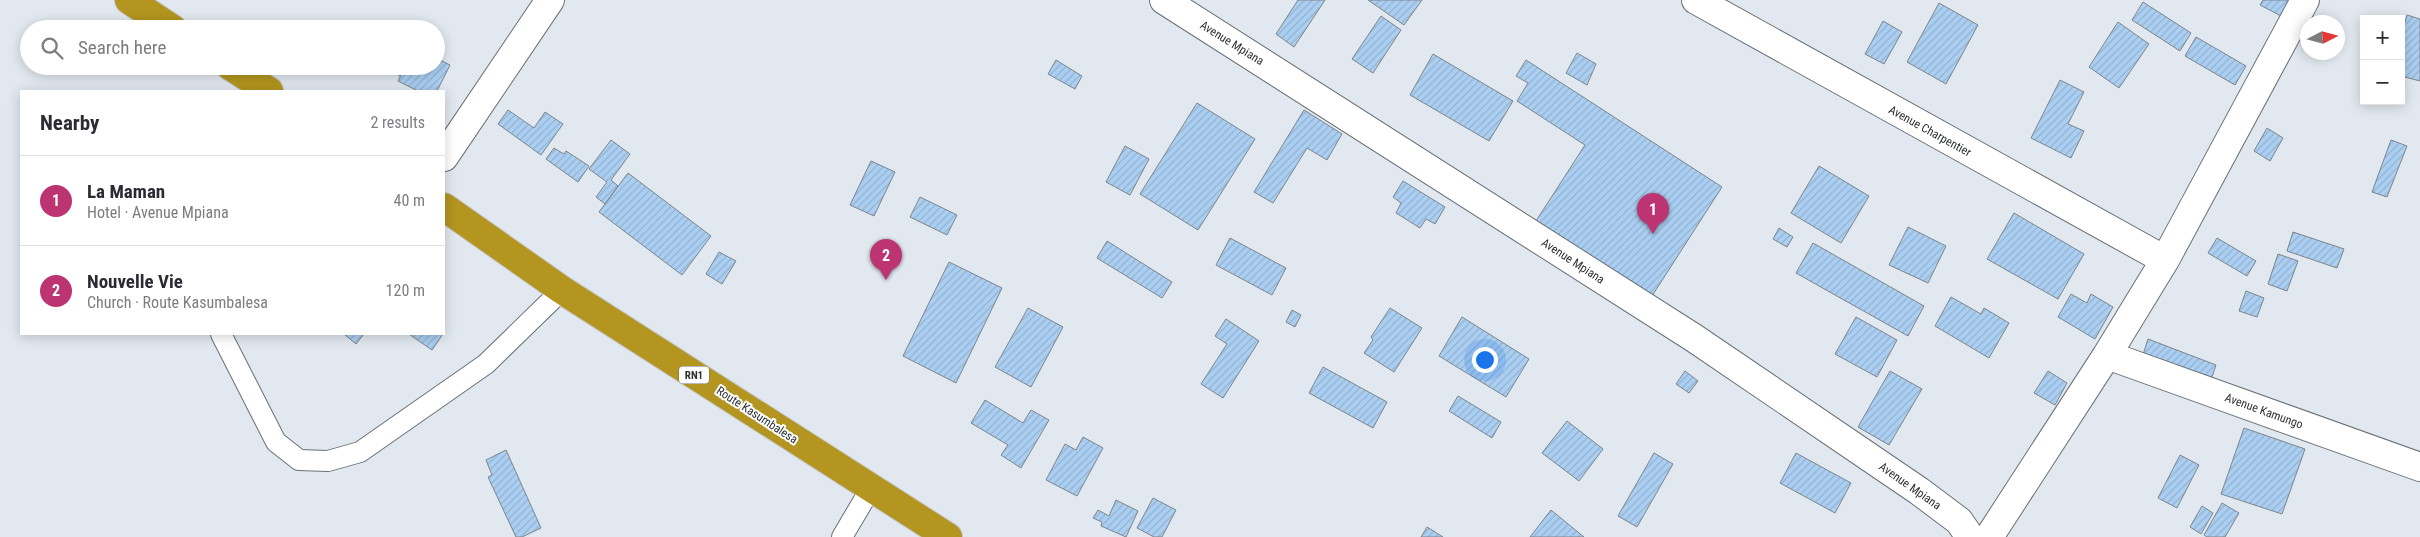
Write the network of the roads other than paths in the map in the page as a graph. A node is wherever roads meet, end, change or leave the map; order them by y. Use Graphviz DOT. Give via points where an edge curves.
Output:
graph roads {
  1 [pos="129,0"];
  2 [pos="550,0"];
  3 [pos="1164,0"];
  4 [pos="1696,0"];
  5 [pos="2305,0"];
  6 [pos="159,20"];
  7 [pos="244,75"];
  8 [pos="266,90"];
  9 [pos="445,156"];
  10 [pos="445,208"];
  11 [pos="2165,260"];
  12 [pos="562,290"];
  13 [pos="222,335"];
  14 [pos="2107,355"];
  15 [pos="2420,467"];
  16 [pos="871,488"];
  17 [pos="842,537"];
  18 [pos="948,537"];
  19 [pos="1970,537"];
  20 [pos="1989,537"];
  1 -- 6 [label="highway"];
  2 -- 9 [label="street"];
  3 -- 19 [label="street, Avenue Mpiana" via="1694,338 1927,497 1959,521"];
  4 -- 11 [label="street, Avenue Charpentier"];
  5 -- 11 [label="street"];
  7 -- 8 [label="highway"];
  10 -- 12 [label="highway, Route Kasumbalesa / RN1"];
  11 -- 14 [label="street"];
  12 -- 13 [label="lane" via="486,364 360,452 328,461 299,460 276,442"];
  12 -- 16 [label="highway, Route Kasumbalesa / RN1"];
  14 -- 15 [label="street, Avenue Kamungo"];
  14 -- 20 [label="street"];
  16 -- 17 [label="lane"];
  16 -- 18 [label="highway, Route Kasumbalesa / RN1"];
}
